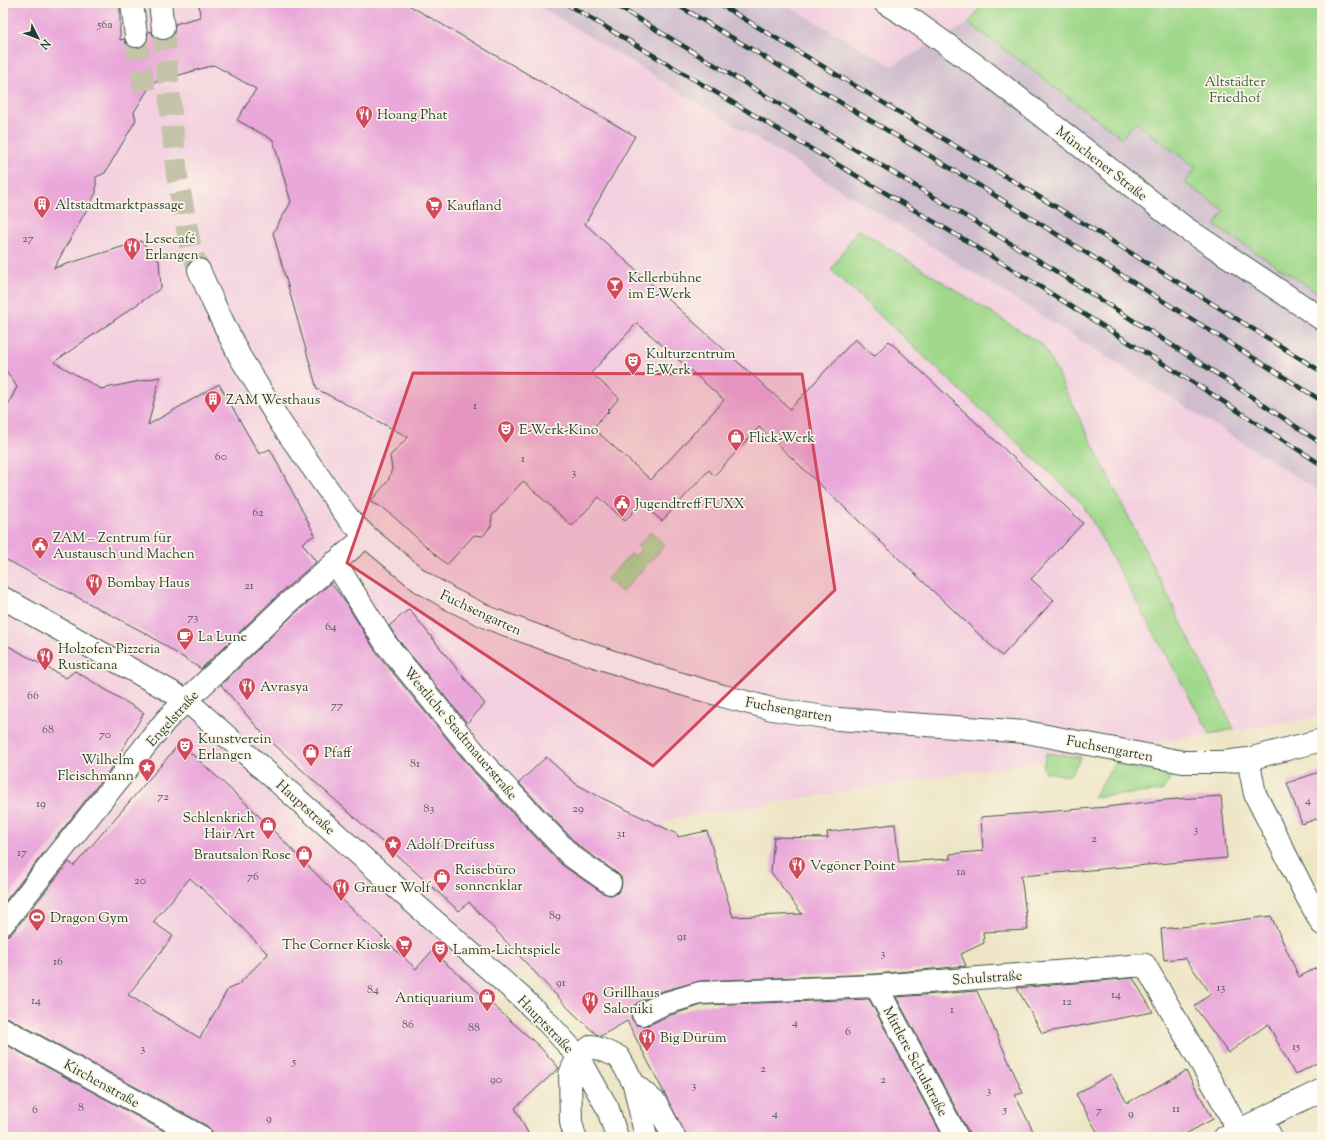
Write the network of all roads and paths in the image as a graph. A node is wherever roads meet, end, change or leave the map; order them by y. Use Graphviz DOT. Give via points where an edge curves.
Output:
graph roads {
  1 [pos="132,3"];
  2 [pos="160,3"];
  3 [pos="885,3"];
  4 [pos="162,28"];
  5 [pos="136,36"];
  6 [pos="199,270"];
  7 [pos="1322,319"];
  8 [pos="366,536"];
  9 [pos="335,562"];
  10 [pos="3,598"];
  11 [pos="186,700"];
  12 [pos="1322,740"];
  13 [pos="1248,759"];
  14 [pos="610,883"];
  15 [pos="3,924"];
  16 [pos="1322,924"];
  17 [pos="876,986"];
  18 [pos="643,1014"];
  19 [pos="3,1029"];
  20 [pos="578,1056"];
  21 [pos="634,1084"];
  22 [pos="1322,1090"];
  23 [pos="1267,1128"];
  24 [pos="1232,1134"];
  25 [pos="201,1137"];
  26 [pos="575,1137"];
  27 [pos="617,1137"];
  28 [pos="646,1137"];
  29 [pos="674,1137"];
  30 [pos="957,1137"];
  1 -- 5 [label="street"];
  2 -- 4 [label="street"];
  3 -- 7 [label="street, Münchener Straße" via="984,71 1184,227"];
  6 -- 8 [label="street" via="240,357 282,425 342,511"];
  8 -- 9 [label="street, Engelstraße"];
  8 -- 13 [label="street, Fuchsengarten" via="420,581 491,619 658,677 765,707 838,718 1026,732 1183,762"];
  9 -- 11 [label="street, Engelstraße"];
  9 -- 14 [label="street, Westliche Stadtmauerstraße" via="386,644 484,764 571,856"];
  10 -- 11 [label="street, Hauptstraße"];
  11 -- 15 [label="street, Engelstraße" via="166,720"];
  11 -- 20 [label="street, Hauptstraße" via="521,997"];
  12 -- 13 [label="street, Fuchsengarten"];
  13 -- 16 [label="street" via="1255,794"];
  17 -- 18 [label="street, Schulstraße" via="700,993 663,1004"];
  17 -- 24 [label="street, Schulstraße" via="1145,965 1221,1098"];
  17 -- 30 [label="street, Mittlere Schulstraße"];
  19 -- 25 [label="street, Kirchenstraße"];
  20 -- 21 [label="street" via="592,1046 619,1058"];
  20 -- 26 [label="street" via="570,1074 571,1122"];
  20 -- 27 [label="street, Hauptstraße" via="608,1109"];
  21 -- 28 [label="street"];
  21 -- 29 [label="street" via="656,1103"];
  22 -- 23 [label="street"];
  23 -- 24 [label="street"];
}
